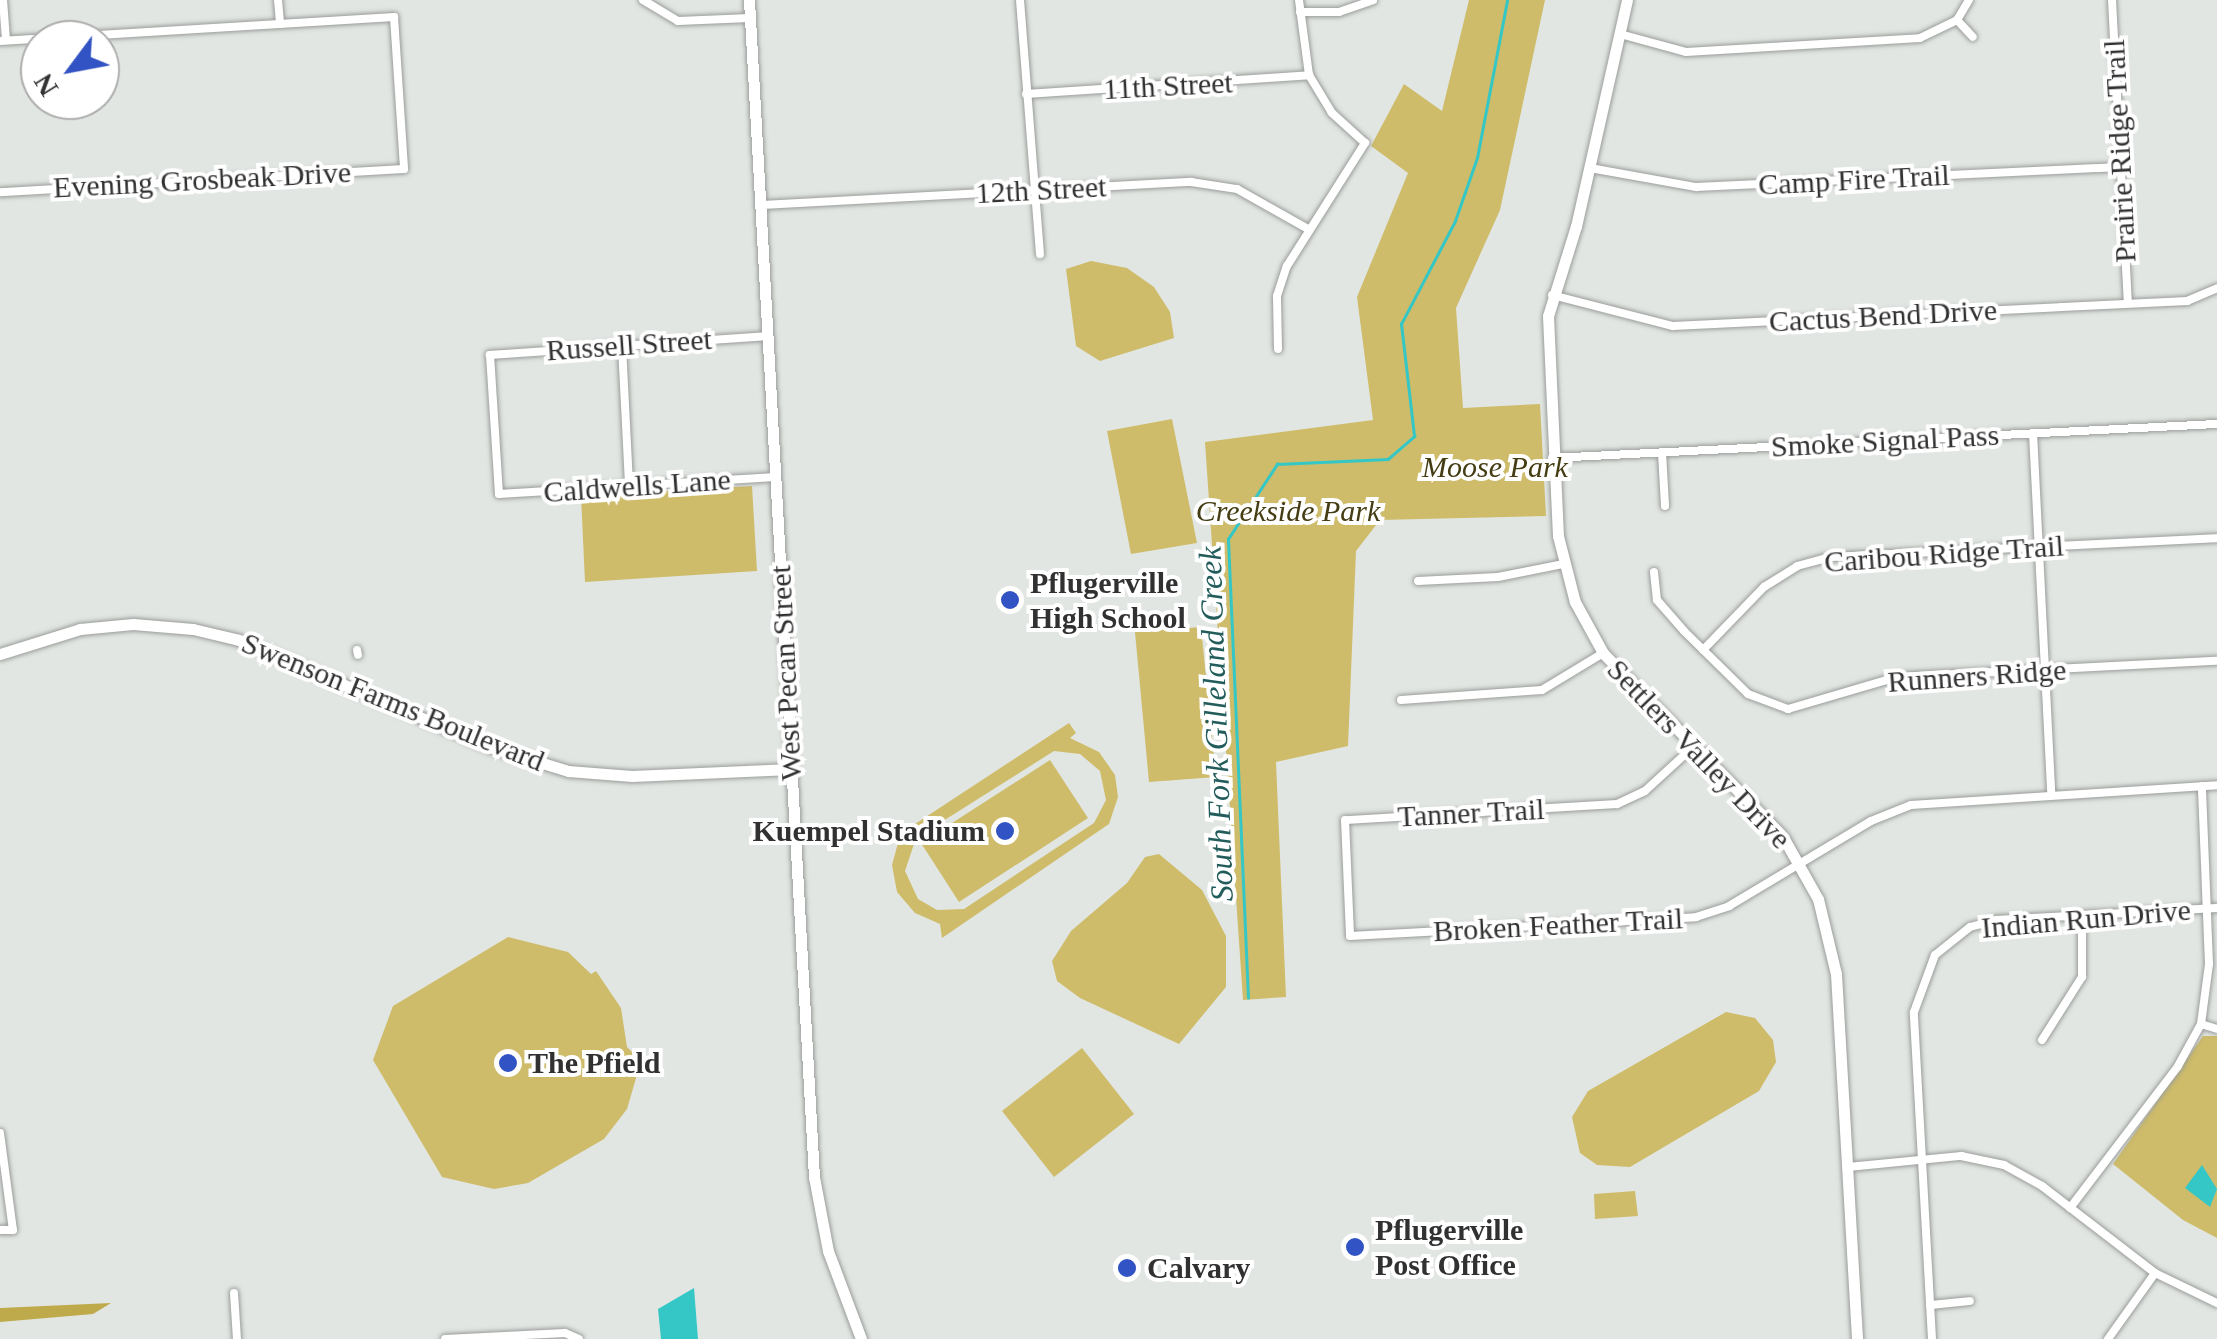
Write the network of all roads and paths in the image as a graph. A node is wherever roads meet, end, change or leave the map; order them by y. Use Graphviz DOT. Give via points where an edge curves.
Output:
graph roads {
  1 [pos="3,0"];
  2 [pos="278,0"];
  3 [pos="643,0"];
  4 [pos="749,0"];
  5 [pos="1020,0"];
  6 [pos="1299,0"];
  7 [pos="1374,0"];
  8 [pos="1626,0"];
  9 [pos="1970,0"];
  10 [pos="2112,0"];
  11 [pos="1300,12"];
  12 [pos="750,18"];
  13 [pos="1957,20"];
  14 [pos="280,24"];
  15 [pos="1620,34"];
  16 [pos="1973,36"];
  17 [pos="3,41"];
  18 [pos="1309,74"];
  19 [pos="1026,94"];
  20 [pos="2120,166"];
  21 [pos="1590,168"];
  22 [pos="1032,190"];
  23 [pos="0,192"];
  24 [pos="762,206"];
  25 [pos="1308,230"];
  26 [pos="1040,254"];
  27 [pos="2217,288"];
  28 [pos="1552,295"];
  29 [pos="2128,303"];
  30 [pos="768,336"];
  31 [pos="622,346"];
  32 [pos="1278,348"];
  33 [pos="2217,424"];
  34 [pos="2032,433"];
  35 [pos="1662,452"];
  36 [pos="1552,458"];
  37 [pos="775,477"];
  38 [pos="629,486"];
  39 [pos="499,494"];
  40 [pos="1664,506"];
  41 [pos="2217,538"];
  42 [pos="2040,548"];
  43 [pos="1563,564"];
  44 [pos="1654,572"];
  45 [pos="1418,582"];
  46 [pos="1703,650"];
  47 [pos="0,654"];
  48 [pos="1603,654"];
  49 [pos="2217,661"];
  50 [pos="2046,670"];
  51 [pos="1401,700"];
  52 [pos="1693,746"];
  53 [pos="791,768"];
  54 [pos="2202,786"];
  55 [pos="2217,786"];
  56 [pos="2051,793"];
  57 [pos="1801,864"];
  58 [pos="2217,908"];
  59 [pos="2206,909"];
  60 [pos="2082,915"];
  61 [pos="1350,936"];
  62 [pos="2201,1024"];
  63 [pos="2217,1029"];
  64 [pos="2042,1040"];
  65 [pos="0,1133"];
  66 [pos="1922,1159"];
  67 [pos="1848,1167"];
  68 [pos="2070,1208"];
  69 [pos="0,1230"];
  70 [pos="2155,1273"];
  71 [pos="234,1293"];
  72 [pos="1970,1301"];
  73 [pos="2217,1303"];
  74 [pos="1930,1304"];
  75 [pos="555,1336"];
  76 [pos="236,1339"];
  77 [pos="445,1339"];
  78 [pos="578,1339"];
  79 [pos="861,1339"];
  80 [pos="1857,1339"];
  81 [pos="1932,1339"];
  82 [pos="2108,1339"];
  1 -- 17 [label="street"];
  2 -- 14 [label="street"];
  3 -- 12 [label="street" via="678,21"];
  4 -- 12 [label="street, West Pecan Street"];
  5 -- 19 [label="street"];
  6 -- 11 [label="street"];
  7 -- 11 [label="street" via="1339,12"];
  8 -- 15 [label="street, Settlers Valley Drive"];
  9 -- 13 [label="street"];
  10 -- 20 [label="street, Prairie Ridge Trail"];
  11 -- 18 [label="street"];
  12 -- 24 [label="street, West Pecan Street"];
  13 -- 15 [label="street" via="1920,38 1686,52"];
  13 -- 16 [label="street"];
  14 -- 17 [label="street"];
  14 -- 23 [label="street, Evening Grosbeak Drive" via="394,17 404,168"];
  15 -- 21 [label="street, Settlers Valley Drive"];
  18 -- 19 [label="street, 11th Street"];
  18 -- 25 [label="street" via="1332,112 1365,143"];
  19 -- 22 [label="street"];
  20 -- 21 [label="street, Camp Fire Trail" via="1696,187"];
  20 -- 29 [label="street, Prairie Ridge Trail"];
  21 -- 28 [label="street, Settlers Valley Drive"];
  22 -- 24 [label="street, 12th Street"];
  22 -- 25 [label="street, 12th Street" via="1215,184 1258,198"];
  22 -- 26 [label="street"];
  24 -- 30 [label="street, West Pecan Street"];
  25 -- 32 [label="street" via="1278,296"];
  27 -- 29 [label="street, Cactus Bend Drive" via="2186,300"];
  28 -- 29 [label="street, Cactus Bend Drive" via="1673,326"];
  28 -- 36 [label="street, Settlers Valley Drive"];
  30 -- 31 [label="street, Russell Street"];
  30 -- 37 [label="street, West Pecan Street"];
  31 -- 38 [label="street"];
  31 -- 39 [label="street, Russell Street" via="490,355"];
  33 -- 34 [label="street, Smoke Signal Pass"];
  34 -- 35 [label="street, Smoke Signal Pass"];
  34 -- 42 [label="street"];
  35 -- 36 [label="street, Smoke Signal Pass"];
  35 -- 40 [label="street"];
  36 -- 43 [label="street, Settlers Valley Drive"];
  37 -- 38 [label="street, Caldwells Lane"];
  37 -- 53 [label="street, West Pecan Street"];
  38 -- 39 [label="street, Caldwells Lane"];
  41 -- 42 [label="street, Caribou Ridge Trail"];
  42 -- 46 [label="street, Caribou Ridge Trail" via="1830,558 1797,566 1764,587"];
  42 -- 50 [label="street"];
  43 -- 45 [label="street"];
  43 -- 48 [label="street, Settlers Valley Drive"];
  44 -- 46 [label="street, Runners Ridge" via="1657,600"];
  46 -- 50 [label="street, Runners Ridge" via="1748,694 1788,709 1897,677"];
  47 -- 53 [label="street, Swenson Farms Boulevard" via="93,627 193,629 280,655 490,747 568,771 632,776"];
  48 -- 51 [label="street" via="1542,690"];
  48 -- 52 [label="street, Settlers Valley Drive"];
  49 -- 50 [label="street, Runners Ridge"];
  50 -- 56 [label="street"];
  52 -- 57 [label="street, Settlers Valley Drive"];
  52 -- 61 [label="street, Tanner Trail" via="1645,792 1617,804 1344,820"];
  53 -- 79 [label="street, West Pecan Street" via="818,1213"];
  54 -- 55 [label="street, Broken Feather Trail"];
  54 -- 56 [label="street, Broken Feather Trail"];
  54 -- 59 [label="street"];
  56 -- 57 [label="street, Broken Feather Trail" via="1912,805"];
  57 -- 61 [label="street, Broken Feather Trail" via="1696,917"];
  57 -- 67 [label="street, Settlers Valley Drive" via="1833,947"];
  58 -- 59 [label="street, Indian Run Drive"];
  59 -- 60 [label="street, Indian Run Drive"];
  59 -- 62 [label="street" via="2209,989"];
  60 -- 64 [label="street" via="2082,977"];
  60 -- 66 [label="street, Indian Run Drive" via="1983,922 1935,954 1914,1012"];
  62 -- 63 [label="street"];
  62 -- 68 [label="street" via="2178,1066"];
  65 -- 69 [label="street" via="12,1230"];
  66 -- 67 [label="street"];
  66 -- 68 [label="street" via="1989,1160 2021,1173"];
  66 -- 74 [label="street, Indian Run Drive"];
  67 -- 80 [label="street, Settlers Valley Drive"];
  68 -- 70 [label="street"];
  70 -- 73 [label="street"];
  70 -- 82 [label="street"];
  71 -- 76 [label="street"];
  72 -- 74 [label="street"];
  74 -- 81 [label="street, Indian Run Drive"];
  75 -- 77 [label="street"];
  75 -- 78 [label="street"];
}
